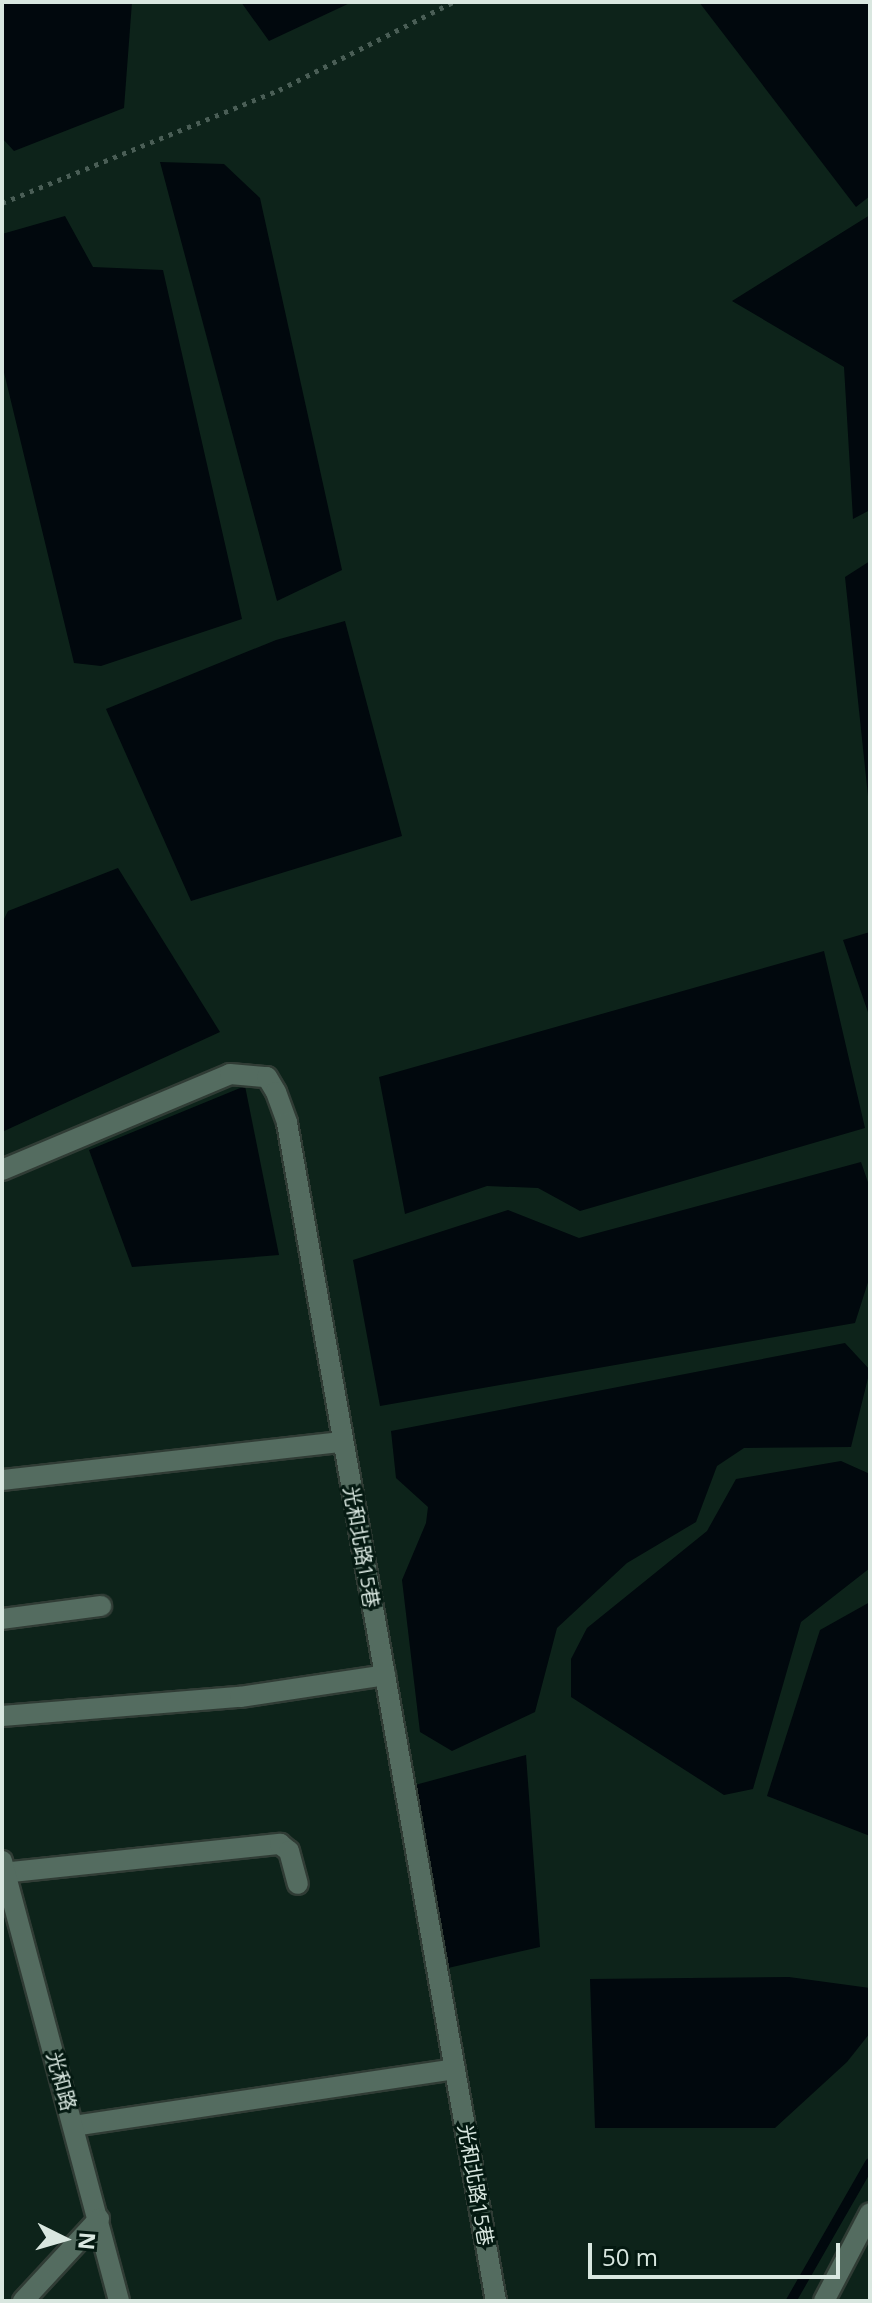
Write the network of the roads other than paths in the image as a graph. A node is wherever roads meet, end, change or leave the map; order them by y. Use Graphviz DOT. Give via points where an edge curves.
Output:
graph roads {
  1 [pos="2,1170"];
  2 [pos="343,1442"];
  3 [pos="2,1480"];
  4 [pos="101,1606"];
  5 [pos="2,1619"];
  6 [pos="385,1675"];
  7 [pos="2,1716"];
  8 [pos="3,1869"];
  9 [pos="298,1884"];
  10 [pos="455,2069"];
  11 [pos="74,2126"];
  12 [pos="870,2213"];
  13 [pos="99,2219"];
  14 [pos="23,2301"];
  15 [pos="119,2301"];
  16 [pos="496,2301"];
  17 [pos="824,2301"];
  1 -- 2 [label="street, 光和北路15巷" via="230,1074 267,1077 287,1123"];
  2 -- 3 [label="street"];
  2 -- 6 [label="street, 光和北路15巷"];
  4 -- 5 [label="street"];
  6 -- 7 [label="street" via="240,1697"];
  6 -- 10 [label="street, 光和北路15巷"];
  8 -- 9 [label="street" via="280,1844 289,1851"];
  8 -- 11 [label="street, 光和路"];
  10 -- 11 [label="street"];
  10 -- 16 [label="street, 光和北路15巷"];
  11 -- 13 [label="street, 光和路"];
  12 -- 17 [label="street"];
  13 -- 14 [label="street"];
  13 -- 15 [label="street, 光和路"];
}
